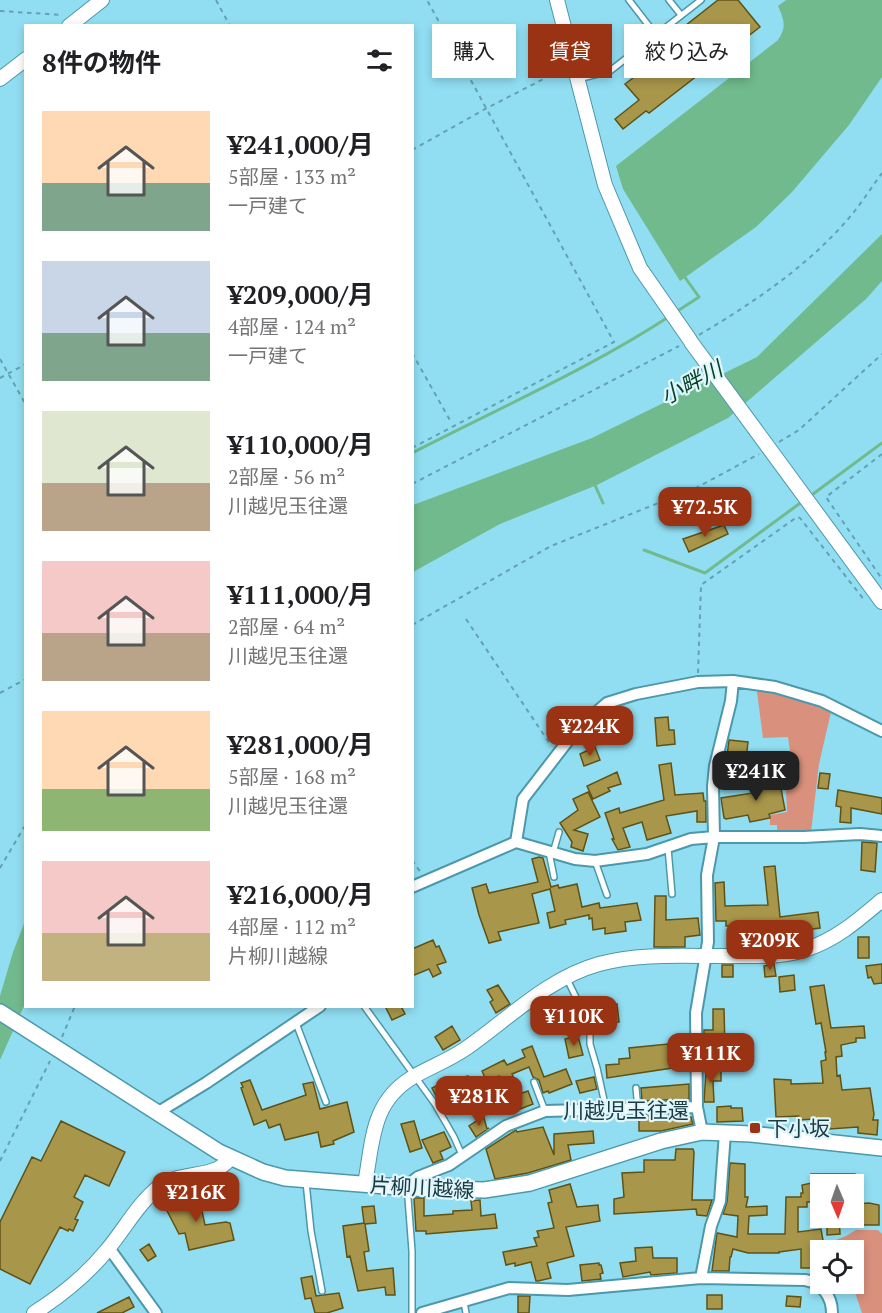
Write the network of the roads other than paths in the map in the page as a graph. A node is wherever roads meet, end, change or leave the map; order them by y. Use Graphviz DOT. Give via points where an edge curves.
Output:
graph roads {
  1 [pos="102,0"];
  2 [pos="557,0"];
  3 [pos="629,0"];
  4 [pos="669,0"];
  5 [pos="701,0"];
  6 [pos="681,15"];
  7 [pos="75,21"];
  8 [pos="648,24"];
  9 [pos="670,24"];
  10 [pos="624,60"];
  11 [pos="24,61"];
  12 [pos="0,79"];
  13 [pos="578,79"];
  14 [pos="878,602"];
  15 [pos="733,681"];
  16 [pos="882,731"];
  17 [pos="559,832"];
  18 [pos="882,836"];
  19 [pos="714,837"];
  20 [pos="516,842"];
  21 [pos="668,848"];
  22 [pos="551,852"];
  23 [pos="595,861"];
  24 [pos="554,877"];
  25 [pos="414,886"];
  26 [pos="672,894"];
  27 [pos="607,895"];
  28 [pos="882,900"];
  29 [pos="706,957"];
  30 [pos="566,977"];
  31 [pos="317,1008"];
  32 [pos="365,1008"];
  33 [pos="0,1012"];
  34 [pos="296,1023"];
  35 [pos="414,1077"];
  36 [pos="534,1082"];
  37 [pos="636,1088"];
  38 [pos="326,1102"];
  39 [pos="698,1107"];
  40 [pos="638,1109"];
  41 [pos="606,1110"];
  42 [pos="545,1111"];
  43 [pos="157,1113"];
  44 [pos="702,1132"];
  45 [pos="725,1133"];
  46 [pos="882,1148"];
  47 [pos="462,1155"];
  48 [pos="231,1158"];
  49 [pos="305,1180"];
  50 [pos="365,1184"];
  51 [pos="411,1188"];
  52 [pos="109,1248"];
  53 [pos="701,1278"];
  54 [pos="322,1291"];
  55 [pos="464,1300"];
  56 [pos="34,1313"];
  57 [pos="156,1313"];
  58 [pos="412,1313"];
  59 [pos="422,1313"];
  60 [pos="466,1313"];
  61 [pos="832,1313"];
  1 -- 7 [label="street"];
  2 -- 13 [label="street"];
  3 -- 8 [label="lane"];
  4 -- 6 [label="lane"];
  5 -- 6 [label="lane"];
  6 -- 9 [label="lane"];
  10 -- 13 [label="lane" via="610,71"];
  11 -- 12 [label="street"];
  13 -- 14 [label="street" via="605,185 632,252 653,290"];
  15 -- 16 [label="street" via="775,687 822,701"];
  15 -- 19 [label="street" via="715,766"];
  15 -- 20 [label="street" via="698,682 607,704 577,729 523,799"];
  17 -- 22 [label="lane"];
  18 -- 19 [label="street"];
  19 -- 21 [label="street" via="691,839"];
  19 -- 29 [label="street" via="707,875"];
  20 -- 22 [label="street"];
  20 -- 25 [label="street"];
  21 -- 23 [label="street"];
  21 -- 26 [label="lane"];
  22 -- 23 [label="street" via="575,860"];
  22 -- 24 [label="lane"];
  23 -- 27 [label="lane"];
  28 -- 29 [label="street" via="846,930 804,950 763,956"];
  29 -- 30 [label="street" via="628,959 596,965"];
  29 -- 39 [label="street" via="696,1012"];
  30 -- 35 [label="street" via="459,1053"];
  30 -- 41 [label="lane" via="590,1026 590,1044"];
  31 -- 34 [label="street"];
  32 -- 35 [label="lane"];
  33 -- 43 [label="main road, 片柳川越線"];
  34 -- 38 [label="lane"];
  34 -- 43 [label="street"];
  35 -- 47 [label="lane" via="435,1104"];
  35 -- 50 [label="street" via="399,1086 381,1108"];
  36 -- 42 [label="lane"];
  37 -- 40 [label="lane"];
  39 -- 40 [label="street, 川越児玉往還"];
  39 -- 44 [label="street, 川越児玉往還"];
  40 -- 41 [label="street, 川越児玉往還"];
  41 -- 42 [label="street, 川越児玉往還"];
  42 -- 47 [label="street, 川越児玉往還" via="506,1126"];
  43 -- 48 [label="main road, 片柳川越線"];
  44 -- 45 [label="main road, 片柳川越線"];
  44 -- 51 [label="main road, 片柳川越線" via="661,1141 530,1183 484,1190"];
  45 -- 46 [label="main road, 片柳川越線"];
  45 -- 53 [label="street" via="720,1201"];
  47 -- 51 [label="street, 川越児玉往還" via="449,1165 417,1177"];
  48 -- 49 [label="main road, 片柳川越線" via="263,1172"];
  48 -- 52 [label="street" via="219,1168 160,1186"];
  49 -- 50 [label="main road, 片柳川越線"];
  49 -- 54 [label="lane"];
  50 -- 51 [label="main road, 片柳川越線"];
  51 -- 58 [label="lane" via="408,1198"];
  52 -- 56 [label="street" via="82,1278"];
  52 -- 57 [label="street"];
  53 -- 55 [label="street" via="561,1290 509,1288"];
  53 -- 61 [label="street" via="816,1282 828,1296"];
  55 -- 59 [label="street"];
  55 -- 60 [label="lane"];
}
